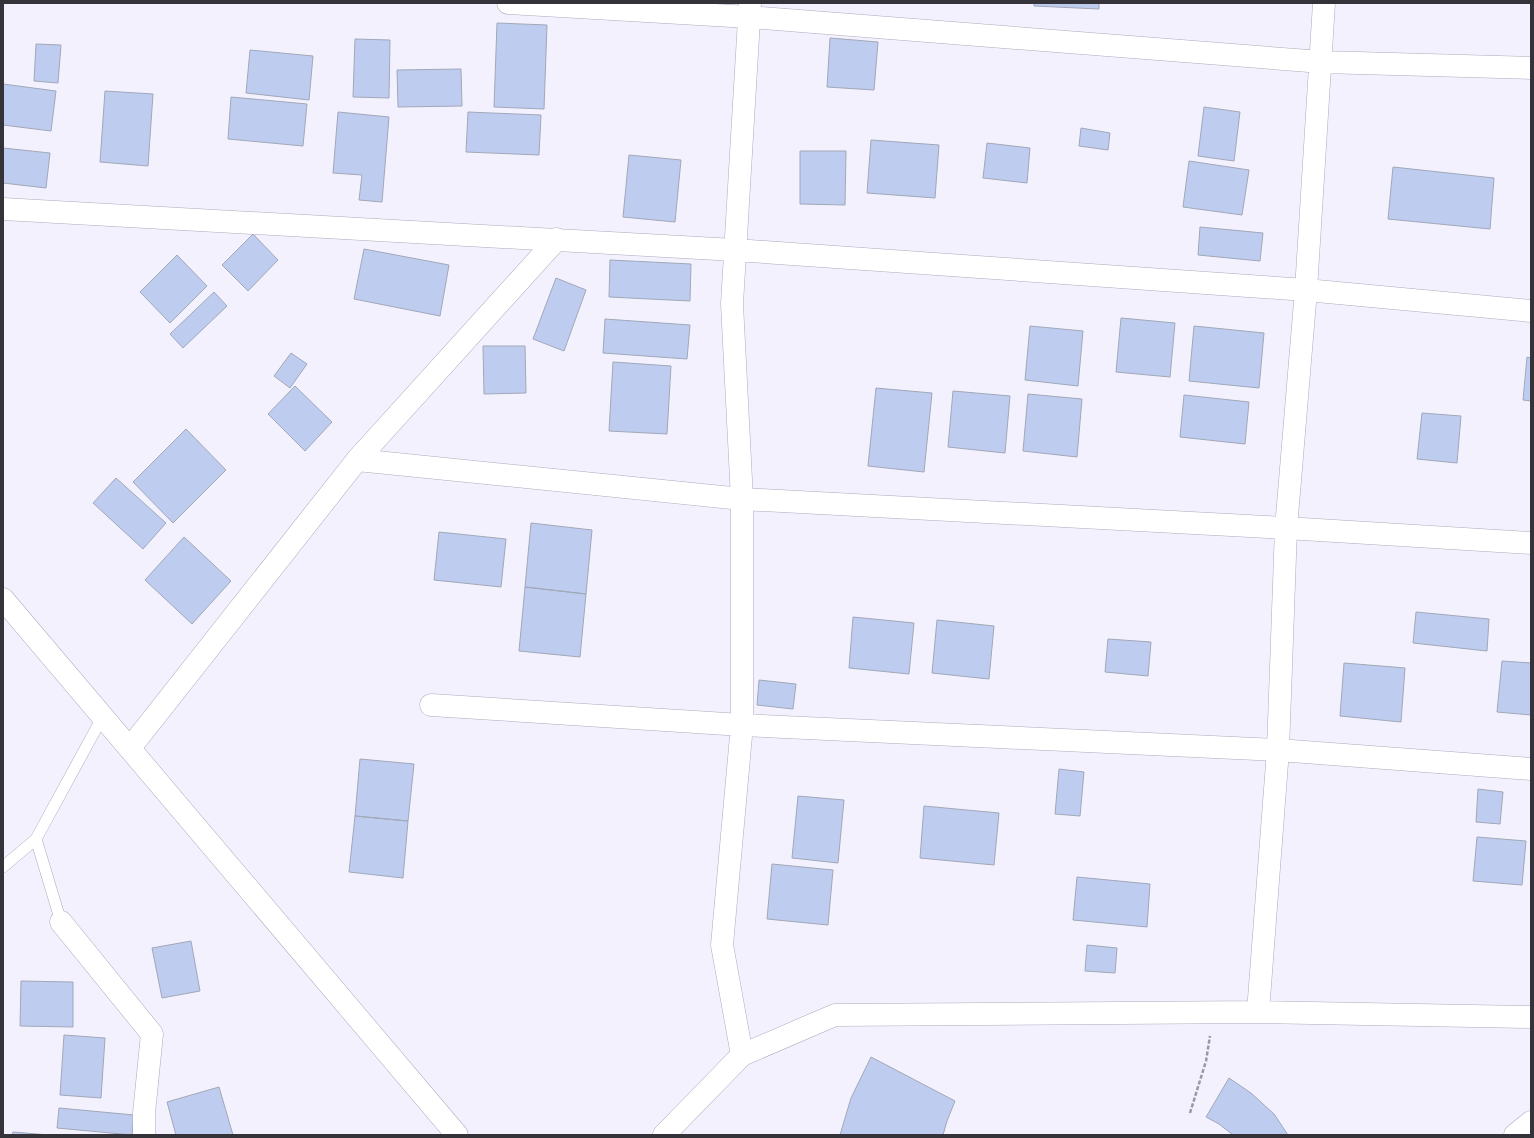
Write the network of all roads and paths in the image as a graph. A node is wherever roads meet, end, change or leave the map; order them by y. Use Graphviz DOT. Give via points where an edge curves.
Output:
graph roads {
  1 [pos="508,3"];
  2 [pos="1324,3"];
  3 [pos="749,10"];
  4 [pos="1322,62"];
  5 [pos="1531,68"];
  6 [pos="3,209"];
  7 [pos="557,239"];
  8 [pos="735,250"];
  9 [pos="1306,290"];
  10 [pos="1531,311"];
  11 [pos="357,460"];
  12 [pos="742,499"];
  13 [pos="1286,528"];
  14 [pos="1531,543"];
  15 [pos="3,599"];
  16 [pos="431,705"];
  17 [pos="103,716"];
  18 [pos="742,724"];
  19 [pos="130,748"];
  20 [pos="1278,750"];
  21 [pos="1531,769"];
  22 [pos="36,839"];
  23 [pos="3,867"];
  24 [pos="60,922"];
  25 [pos="1258,1012"];
  26 [pos="1213,1014"];
  27 [pos="1531,1017"];
  28 [pos="742,1056"];
  29 [pos="1190,1113"];
  30 [pos="1531,1122"];
  31 [pos="144,1135"];
  32 [pos="457,1135"];
  33 [pos="664,1135"];
  34 [pos="1515,1135"];
  1 -- 3 [label="street"];
  2 -- 4 [label="street"];
  3 -- 4 [label="street"];
  3 -- 8 [label="street"];
  4 -- 5 [label="street"];
  4 -- 9 [label="street"];
  6 -- 7 [label="street"];
  7 -- 8 [label="street"];
  7 -- 11 [label="street"];
  8 -- 9 [label="street"];
  8 -- 12 [label="street" via="732,304"];
  9 -- 10 [label="street"];
  9 -- 13 [label="street"];
  11 -- 12 [label="street"];
  11 -- 19 [label="street"];
  12 -- 13 [label="street"];
  12 -- 18 [label="street"];
  13 -- 14 [label="street"];
  13 -- 20 [label="street"];
  15 -- 17 [label="street"];
  16 -- 18 [label="street"];
  17 -- 19 [label="street"];
  17 -- 22 [label="lane"];
  18 -- 20 [label="street"];
  18 -- 28 [label="street" via="722,945"];
  19 -- 32 [label="street"];
  20 -- 21 [label="street"];
  20 -- 25 [label="street"];
  22 -- 23 [label="lane"];
  22 -- 24 [label="lane"];
  24 -- 31 [label="street" via="152,1034"];
  25 -- 26 [label="street"];
  25 -- 27 [label="street"];
  26 -- 28 [label="street" via="835,1015"];
  26 -- 29 [label="path" via="1206,1061"];
  28 -- 33 [label="street"];
  30 -- 34 [label="street"];
}
